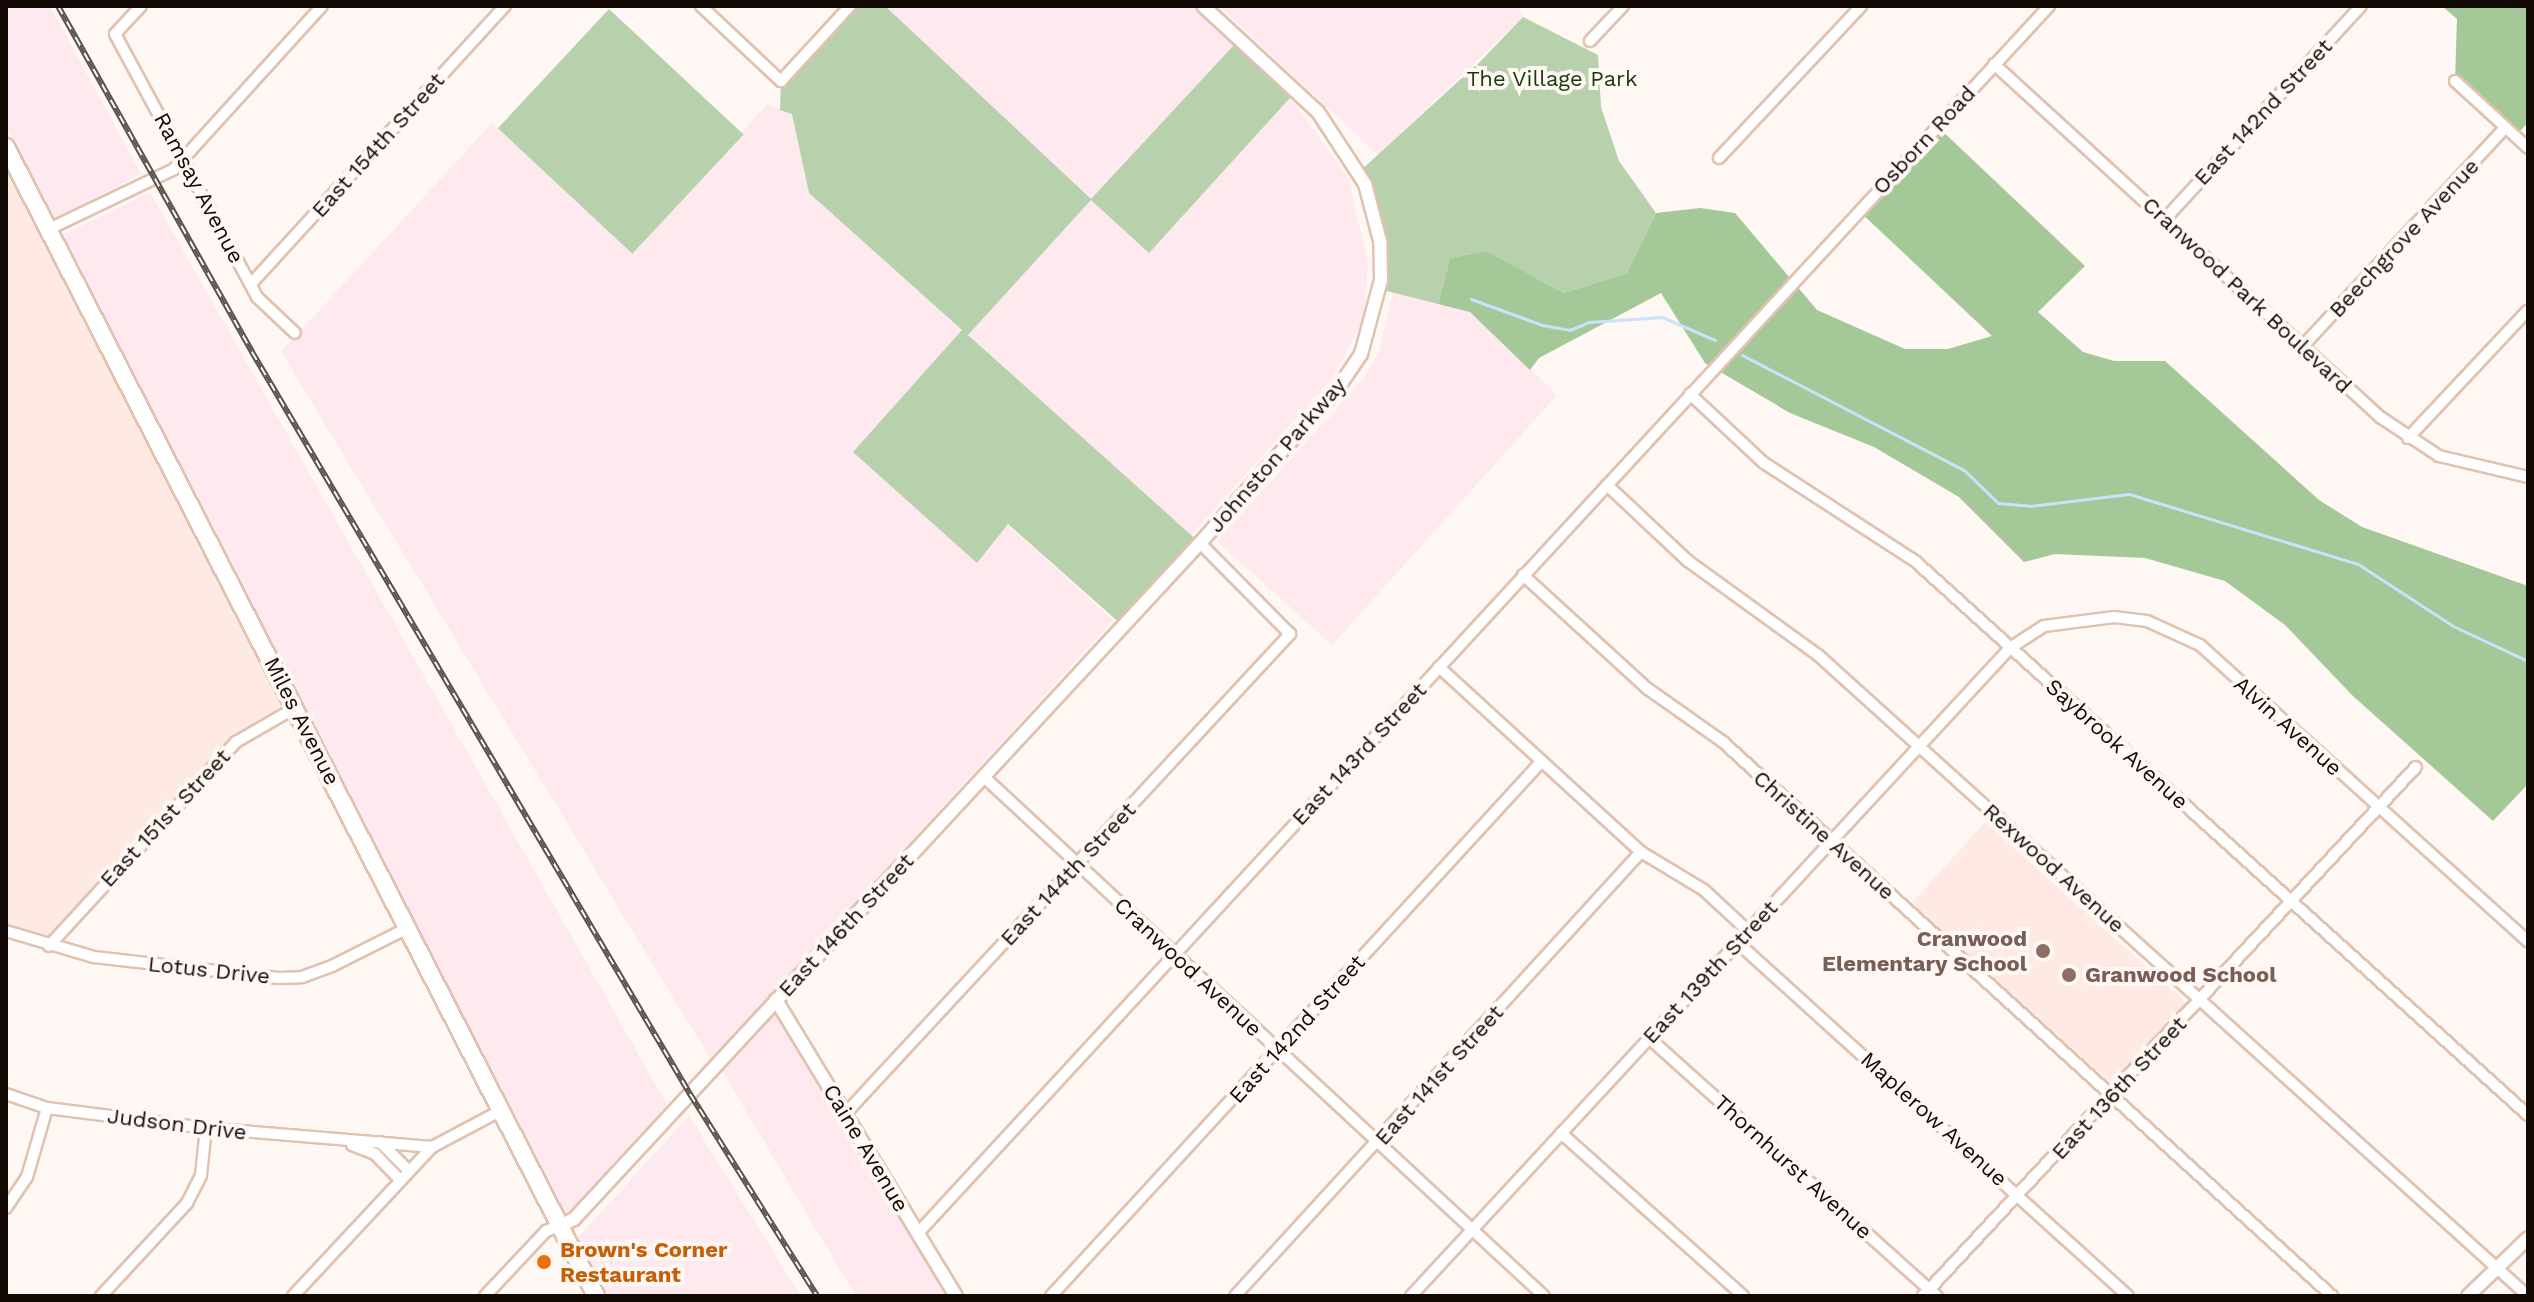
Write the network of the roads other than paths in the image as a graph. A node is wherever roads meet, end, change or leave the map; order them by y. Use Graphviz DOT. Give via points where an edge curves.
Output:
graph roads {
  1 [pos="141,6"];
  2 [pos="322,6"];
  3 [pos="505,6"];
  4 [pos="701,6"];
  5 [pos="850,6"];
  6 [pos="1203,6"];
  7 [pos="1623,6"];
  8 [pos="1861,6"];
  9 [pos="2049,6"];
  10 [pos="2361,6"];
  11 [pos="1590,41"];
  12 [pos="1994,64"];
  13 [pos="2455,81"];
  14 [pos="2505,128"];
  15 [pos="6,147"];
  16 [pos="2528,148"];
  17 [pos="183,158"];
  18 [pos="1719,158"];
  19 [pos="2165,219"];
  20 [pos="49,229"];
  21 [pos="1800,274"];
  22 [pos="251,284"];
  23 [pos="2528,310"];
  24 [pos="295,333"];
  25 [pos="2302,347"];
  26 [pos="1690,394"];
  27 [pos="2408,438"];
  28 [pos="2528,477"];
  29 [pos="1607,485"];
  30 [pos="1200,543"];
  31 [pos="1523,575"];
  32 [pos="2010,648"];
  33 [pos="1439,667"];
  34 [pos="295,708"];
  35 [pos="1919,747"];
  36 [pos="1542,761"];
  37 [pos="2416,767"];
  38 [pos="983,776"];
  39 [pos="2378,808"];
  40 [pos="1830,841"];
  41 [pos="1641,852"];
  42 [pos="1078,863"];
  43 [pos="2291,901"];
  44 [pos="406,929"];
  45 [pos="6,931"];
  46 [pos="1748,931"];
  47 [pos="2528,941"];
  48 [pos="1738,943"];
  49 [pos="49,946"];
  50 [pos="1175,954"];
  51 [pos="776,1000"];
  52 [pos="2201,1000"];
  53 [pos="1649,1038"];
  54 [pos="1278,1050"];
  55 [pos="6,1094"];
  56 [pos="2114,1094"];
  57 [pos="47,1108"];
  58 [pos="500,1111"];
  59 [pos="845,1114"];
  60 [pos="2528,1115"];
  61 [pos="206,1128"];
  62 [pos="1561,1133"];
  63 [pos="1379,1141"];
  64 [pos="380,1142"];
  65 [pos="350,1144"];
  66 [pos="432,1147"];
  67 [pos="409,1171"];
  68 [pos="400,1180"];
  69 [pos="2019,1196"];
  70 [pos="6,1208"];
  71 [pos="559,1226"];
  72 [pos="1472,1231"];
  73 [pos="918,1233"];
  74 [pos="2528,1238"];
  75 [pos="2496,1266"];
  76 [pos="1930,1294"];
  77 [pos="101,1296"];
  78 [pos="293,1296"];
  79 [pos="485,1296"];
  80 [pos="596,1296"];
  81 [pos="956,1296"];
  82 [pos="1051,1296"];
  83 [pos="1235,1296"];
  84 [pos="1411,1296"];
  85 [pos="1544,1296"];
  86 [pos="1743,1296"];
  87 [pos="2128,1296"];
  88 [pos="2332,1296"];
  89 [pos="2468,1296"];
  90 [pos="2528,1296"];
  1 -- 17 [label="street, Ramsay Avenue" via="115,34"];
  2 -- 17 [label="street"];
  3 -- 22 [label="street, East 154th Street"];
  4 -- 5 [label="street" via="781,81"];
  6 -- 30 [label="street, Johnston Parkway" via="1318,112 1347,150 1373,207 1381,280 1361,354 1338,388"];
  7 -- 11 [label="street"];
  8 -- 18 [label="street"];
  9 -- 12 [label="street, Osborn Road"];
  10 -- 19 [label="street, East 142nd Street"];
  12 -- 19 [label="street, Cranwood Park Boulevard"];
  12 -- 21 [label="street, Osborn Road"];
  13 -- 14 [label="street"];
  14 -- 16 [label="street"];
  14 -- 25 [label="street, Beechgrove Avenue"];
  15 -- 20 [label="main road, Miles Avenue"];
  17 -- 20 [label="street" via="174,169"];
  17 -- 22 [label="street, Ramsay Avenue"];
  19 -- 25 [label="street, Cranwood Park Boulevard"];
  20 -- 34 [label="main road, Miles Avenue"];
  21 -- 26 [label="street, East 143rd Street"];
  22 -- 24 [label="street, Ramsay Avenue" via="257,297"];
  23 -- 27 [label="street"];
  25 -- 27 [label="street, Cranwood Park Boulevard"];
  26 -- 29 [label="street, East 143rd Street"];
  26 -- 32 [label="street, Saybrook Avenue" via="1764,463 1915,561"];
  27 -- 28 [label="street, Cranwood Park Boulevard" via="2439,456"];
  29 -- 31 [label="street, East 143rd Street"];
  29 -- 35 [label="street, Rexwood Avenue" via="1688,561 1818,655"];
  30 -- 38 [label="street, East 146th Street"];
  30 -- 42 [label="street, East 144th Street" via="1290,634"];
  31 -- 33 [label="street, East 143rd Street"];
  31 -- 40 [label="street, Christine Avenue" via="1648,689 1723,742"];
  32 -- 35 [label="street, East 139th Street"];
  32 -- 39 [label="street, Alvin Avenue" via="2044,626 2081,618 2136,620 2168,630 2200,645"];
  32 -- 43 [label="street, Saybrook Avenue"];
  33 -- 36 [label="street"];
  33 -- 50 [label="street, East 143rd Street"];
  34 -- 44 [label="main road, Miles Avenue"];
  34 -- 49 [label="street, East 151st Street" via="236,742"];
  35 -- 40 [label="street, East 139th Street"];
  35 -- 52 [label="street, Rexwood Avenue"];
  36 -- 41 [label="street"];
  36 -- 54 [label="street, East 142nd Street"];
  37 -- 39 [label="street, East 136th Street"];
  38 -- 42 [label="street, Cranwood Avenue"];
  38 -- 51 [label="street, East 146th Street"];
  39 -- 43 [label="street, East 136th Street"];
  39 -- 47 [label="street, Alvin Avenue"];
  40 -- 46 [label="street, East 139th Street"];
  40 -- 56 [label="street, Christine Avenue"];
  41 -- 46 [label="street" via="1704,890"];
  41 -- 63 [label="street, East 141st Street"];
  42 -- 50 [label="street, Cranwood Avenue"];
  42 -- 59 [label="street, East 144th Street"];
  43 -- 52 [label="street, East 136th Street"];
  43 -- 60 [label="street, Saybrook Avenue"];
  44 -- 49 [label="street, Lotus Drive" via="302,977 109,959"];
  44 -- 58 [label="main road, Miles Avenue"];
  45 -- 49 [label="street, Lotus Drive"];
  46 -- 48 [label="street, East 139th Street"];
  48 -- 53 [label="street, East 139th Street"];
  48 -- 69 [label="street, Maplerow Avenue"];
  50 -- 54 [label="street, Cranwood Avenue"];
  50 -- 73 [label="street, East 143rd Street"];
  51 -- 59 [label="street, Caine Avenue"];
  51 -- 71 [label="street, East 146th Street" via="574,1219"];
  52 -- 56 [label="street, East 136th Street"];
  52 -- 75 [label="street, Rexwood Avenue"];
  53 -- 62 [label="street, East 139th Street"];
  53 -- 76 [label="street, Thornhurst Avenue"];
  54 -- 63 [label="street, Cranwood Avenue"];
  54 -- 82 [label="street, East 142nd Street"];
  55 -- 57 [label="street, Judson Drive"];
  56 -- 69 [label="street, East 136th Street"];
  56 -- 88 [label="street, Christine Avenue"];
  57 -- 61 [label="street, Judson Drive"];
  57 -- 70 [label="street" via="27,1177"];
  58 -- 66 [label="street"];
  58 -- 71 [label="main road, Miles Avenue"];
  59 -- 73 [label="street, Caine Avenue"];
  61 -- 65 [label="street, Judson Drive"];
  61 -- 77 [label="street" via="201,1175 187,1203"];
  62 -- 72 [label="street, East 139th Street"];
  62 -- 86 [label="street"];
  63 -- 72 [label="street, Cranwood Avenue"];
  63 -- 83 [label="street, East 141st Street"];
  64 -- 65 [label="street, Judson Drive"];
  64 -- 66 [label="street, Judson Drive"];
  64 -- 67 [label="street"];
  65 -- 68 [label="street, Judson Drive" via="375,1154"];
  66 -- 67 [label="street"];
  67 -- 68 [label="street"];
  68 -- 78 [label="street"];
  69 -- 76 [label="street, East 136th Street"];
  69 -- 87 [label="street, Maplerow Avenue"];
  71 -- 79 [label="street, East 146th Street" via="546,1231"];
  71 -- 80 [label="main road, Miles Avenue"];
  72 -- 84 [label="street, East 139th Street"];
  72 -- 85 [label="street, Cranwood Avenue"];
  73 -- 81 [label="street, Caine Avenue"];
  74 -- 75 [label="street"];
  75 -- 89 [label="street"];
  75 -- 90 [label="street, Rexwood Avenue"];
}
